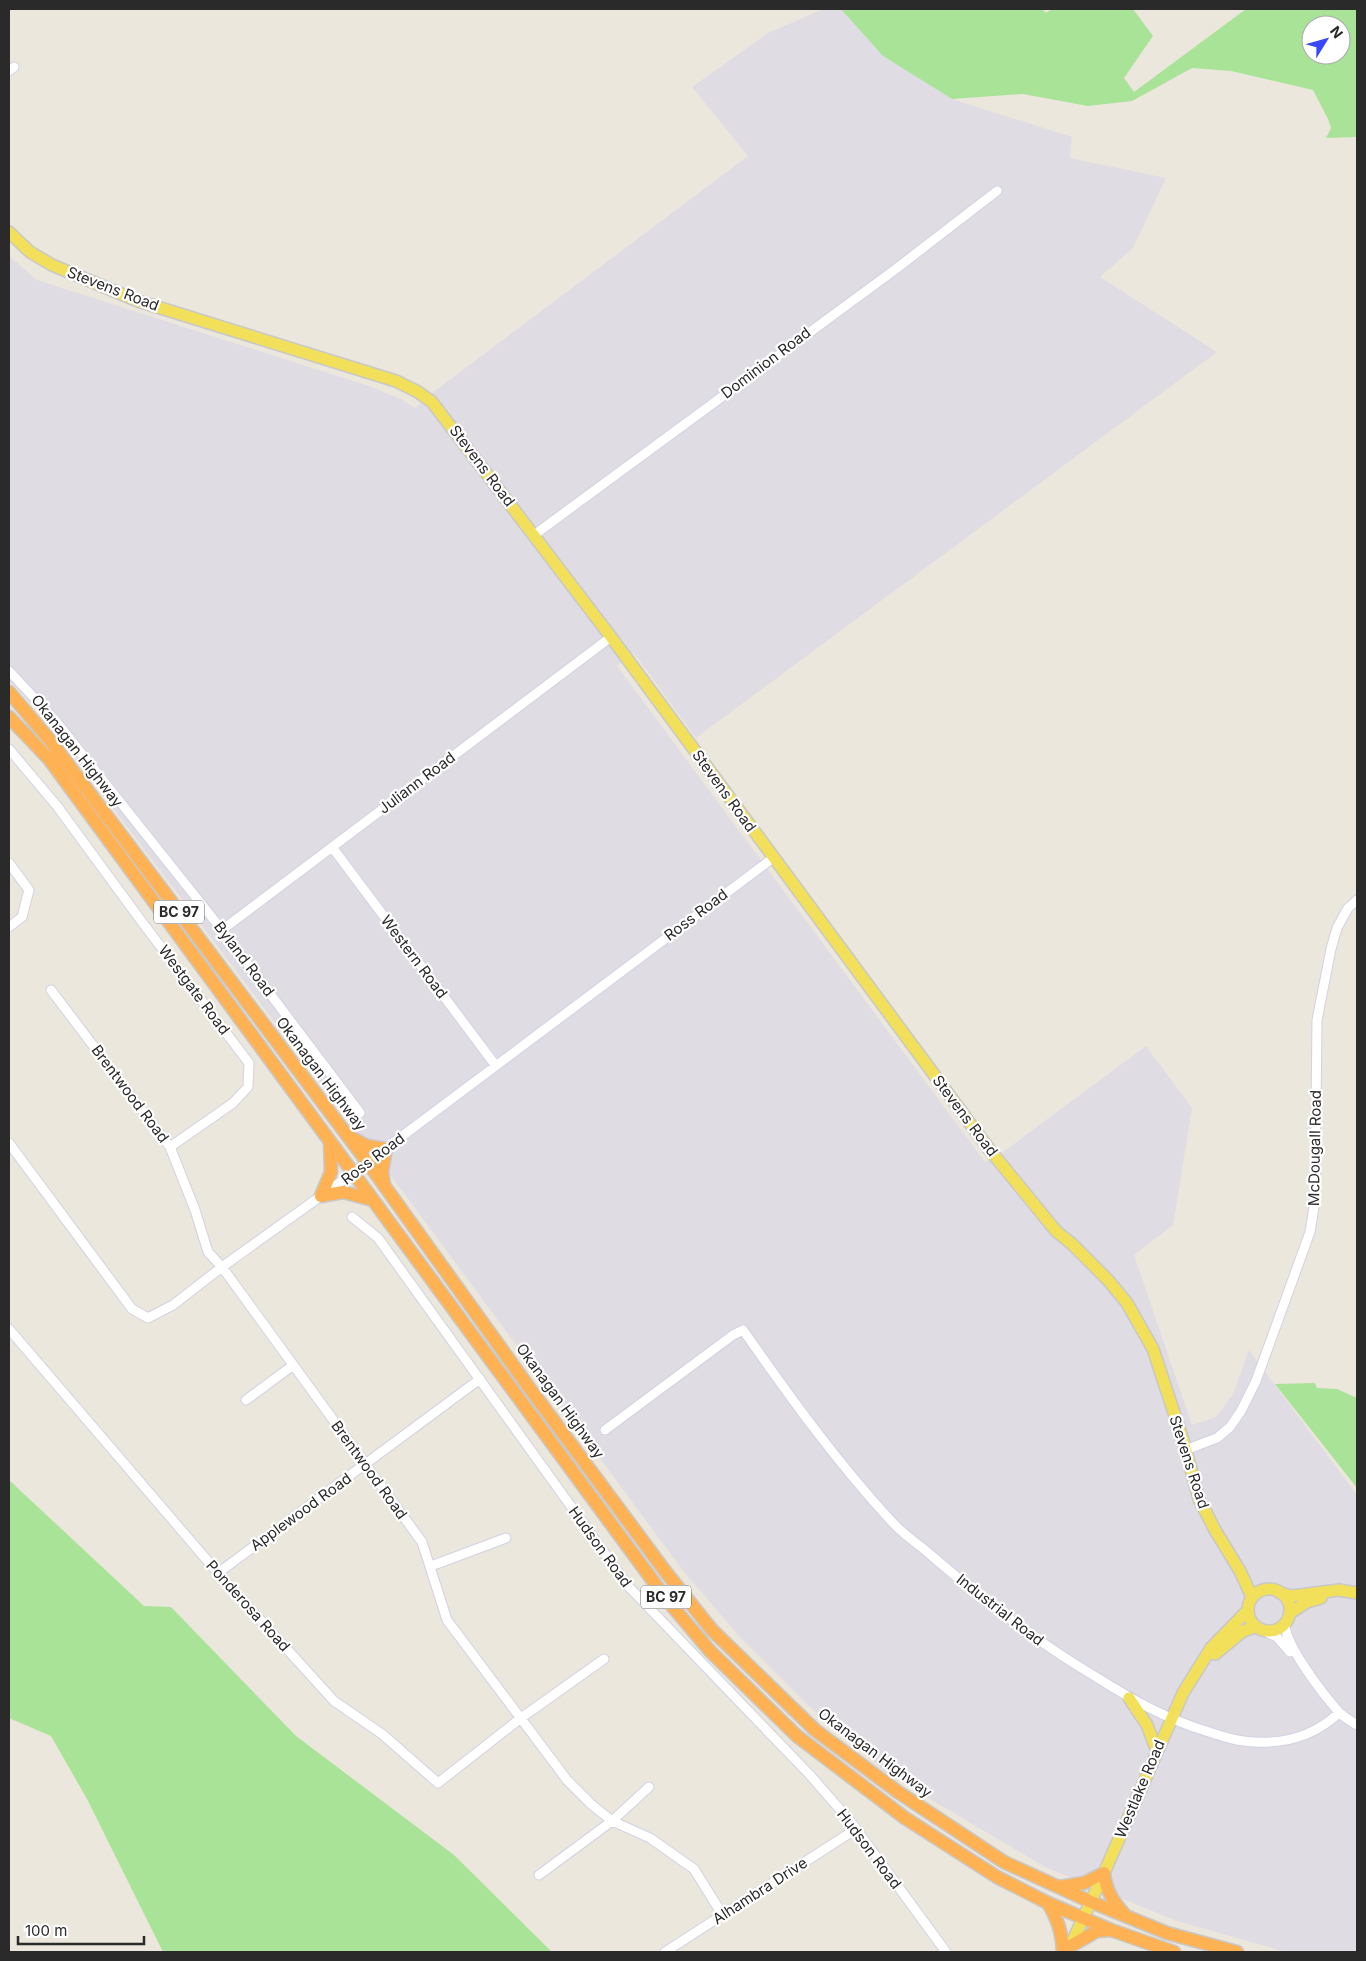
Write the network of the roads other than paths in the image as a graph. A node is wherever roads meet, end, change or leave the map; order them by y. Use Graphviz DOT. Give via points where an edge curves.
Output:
graph roads {
  1 [pos="997,191"];
  2 [pos="9,232"];
  3 [pos="534,535"];
  4 [pos="611,637"];
  5 [pos="9,671"];
  6 [pos="9,692"];
  7 [pos="9,717"];
  8 [pos="9,749"];
  9 [pos="332,848"];
  10 [pos="773,858"];
  11 [pos="9,863"];
  12 [pos="1357,900"];
  13 [pos="9,927"];
  14 [pos="222,930"];
  15 [pos="51,990"];
  16 [pos="496,1066"];
  17 [pos="360,1113"];
  18 [pos="346,1134"];
  19 [pos="330,1142"];
  20 [pos="9,1143"];
  21 [pos="170,1146"];
  22 [pos="386,1149"];
  23 [pos="368,1163"];
  24 [pos="353,1173"];
  25 [pos="385,1187"];
  26 [pos="321,1196"];
  27 [pos="373,1200"];
  28 [pos="352,1216"];
  29 [pos="222,1267"];
  30 [pos="9,1330"];
  31 [pos="292,1366"];
  32 [pos="480,1378"];
  33 [pos="246,1400"];
  34 [pos="604,1430"];
  35 [pos="1185,1450"];
  36 [pos="364,1465"];
  37 [pos="506,1538"];
  38 [pos="430,1566"];
  39 [pos="1240,1571"];
  40 [pos="218,1573"];
  41 [pos="1263,1590"];
  42 [pos="1280,1592"];
  43 [pos="1355,1592"];
  44 [pos="1252,1597"];
  45 [pos="1247,1611"];
  46 [pos="1287,1619"];
  47 [pos="1261,1629"];
  48 [pos="604,1659"];
  49 [pos="1203,1662"];
  50 [pos="1303,1664"];
  51 [pos="1130,1698"];
  52 [pos="1339,1713"];
  53 [pos="521,1718"];
  54 [pos="1171,1718"];
  55 [pos="1357,1725"];
  56 [pos="1157,1752"];
  57 [pos="649,1787"];
  58 [pos="612,1821"];
  59 [pos="856,1829"];
  60 [pos="1104,1873"];
  61 [pos="539,1875"];
  62 [pos="1059,1887"];
  63 [pos="1089,1901"];
  64 [pos="1048,1903"];
  65 [pos="722,1914"];
  66 [pos="1125,1916"];
  67 [pos="1082,1918"];
  68 [pos="1111,1930"];
  69 [pos="1066,1950"];
  70 [pos="664,1952"];
  71 [pos="946,1952"];
  72 [pos="1174,1952"];
  73 [pos="1237,1952"];
  1 -- 3 [label="street, Dominion Road"];
  2 -- 3 [label="main road, Stevens Road" via="30,252 52,265 138,301 396,381 418,392 432,402"];
  3 -- 4 [label="main road, Stevens Road"];
  4 -- 9 [label="street, Juliann Road"];
  4 -- 10 [label="main road, Stevens Road"];
  5 -- 14 [label="street, Byland Road" via="56,720"];
  6 -- 18 [label="highway, Okanagan Highway / BC 97" via="49,739"];
  7 -- 19 [label="highway, Okanagan Highway / BC 97" via="49,760"];
  8 -- 21 [label="street, Westgate Road" via="57,806 249,1063 248,1087 233,1103"];
  9 -- 14 [label="street, Juliann Road"];
  9 -- 16 [label="street, Western Road"];
  10 -- 16 [label="street, Ross Road"];
  10 -- 35 [label="main road, Stevens Road" via="989,1149 1056,1230 1127,1303 1153,1349"];
  11 -- 13 [label="street" via="29,890 22,917"];
  12 -- 35 [label="street, McDougall Road" via="1348,908 1337,928 1317,1020 1315,1201 1310,1232 1256,1381 1241,1411 1217,1438"];
  14 -- 17 [label="street, Byland Road"];
  15 -- 21 [label="street, Brentwood Road"];
  16 -- 22 [label="street, Ross Road"];
  18 -- 22 [label="highway" via="368,1146"];
  18 -- 23 [label="highway, Okanagan Highway / BC 97"];
  19 -- 24 [label="highway, Okanagan Highway / BC 97"];
  19 -- 26 [label="highway" via="331,1172"];
  20 -- 29 [label="street, Ross Road" via="132,1309 148,1318 172,1305"];
  21 -- 29 [label="street, Brentwood Road" via="196,1210 208,1252"];
  22 -- 23 [label="street, Ross Road"];
  22 -- 25 [label="highway" via="382,1172"];
  23 -- 24 [label="street, Ross Road"];
  23 -- 25 [label="highway, Okanagan Highway / BC 97"];
  24 -- 26 [label="street, Ross Road"];
  24 -- 27 [label="highway, Okanagan Highway / BC 97"];
  25 -- 62 [label="highway, Okanagan Highway / BC 97" via="528,1386 712,1630 815,1730 898,1792 1004,1862"];
  26 -- 27 [label="highway" via="343,1192"];
  26 -- 29 [label="street, Ross Road"];
  27 -- 64 [label="highway, Okanagan Highway / BC 97" via="667,1600 710,1651 797,1736 853,1780 997,1877"];
  28 -- 32 [label="street, Hudson Road" via="378,1238"];
  29 -- 31 [label="street, Brentwood Road"];
  30 -- 40 [label="street, Ponderosa Road"];
  31 -- 33 [label="street"];
  31 -- 36 [label="street, Brentwood Road"];
  32 -- 36 [label="street, Applewood Road"];
  32 -- 59 [label="street, Hudson Road" via="629,1587 809,1774"];
  34 -- 51 [label="street, Industrial Road" via="743,1330 836,1456 896,1526 1028,1634"];
  35 -- 39 [label="main road, Stevens Road" via="1199,1499"];
  36 -- 38 [label="street, Brentwood Road" via="422,1542"];
  36 -- 40 [label="street, Applewood Road"];
  37 -- 38 [label="street"];
  38 -- 53 [label="street, Brentwood Road" via="447,1620"];
  39 -- 41 [label="main road, Stevens Road"];
  39 -- 44 [label="main road, Stevens Road"];
  40 -- 53 [label="street, Ponderosa Road" via="334,1701 382,1734 438,1783"];
  41 -- 42 [label="main road"];
  41 -- 44 [label="main road"];
  42 -- 43 [label="main road" via="1292,1596 1338,1590"];
  42 -- 46 [label="main road" via="1288,1602"];
  43 -- 46 [label="main road" via="1307,1602"];
  44 -- 45 [label="main road"];
  45 -- 47 [label="main road" via="1248,1617"];
  45 -- 49 [label="main road, Westlake Road" via="1211,1648"];
  46 -- 47 [label="main road" via="1273,1631"];
  46 -- 50 [label="street" via="1285,1631 1288,1640"];
  47 -- 49 [label="main road, Westlake Road" via="1243,1631"];
  47 -- 50 [label="street" via="1277,1637"];
  48 -- 53 [label="street"];
  49 -- 54 [label="main road, Westlake Road"];
  50 -- 52 [label="street"];
  51 -- 54 [label="street, Industrial Road"];
  51 -- 56 [label="main road"];
  52 -- 54 [label="street, Industrial Road" via="1325,1726 1304,1736 1254,1742 1225,1737"];
  52 -- 55 [label="street"];
  53 -- 58 [label="street, Brentwood Road" via="567,1780"];
  54 -- 56 [label="main road, Westlake Road"];
  56 -- 60 [label="main road, Westlake Road"];
  57 -- 58 [label="street"];
  58 -- 61 [label="street"];
  58 -- 65 [label="street, Brentwood Road" via="650,1838 694,1869"];
  59 -- 65 [label="street, Alhambra Drive"];
  59 -- 71 [label="street, Hudson Road"];
  60 -- 62 [label="highway" via="1084,1883"];
  60 -- 63 [label="main road, Westlake Road"];
  60 -- 66 [label="highway" via="1109,1895"];
  62 -- 63 [label="highway, Okanagan Highway / BC 97"];
  63 -- 66 [label="highway, Okanagan Highway / BC 97"];
  63 -- 67 [label="main road, Westlake Road"];
  64 -- 67 [label="highway, Okanagan Highway / BC 97"];
  64 -- 69 [label="highway" via="1056,1916"];
  65 -- 70 [label="street, Alhambra Drive"];
  66 -- 73 [label="highway, Okanagan Highway / BC 97" via="1167,1933"];
  67 -- 68 [label="highway, Okanagan Highway / BC 97"];
  67 -- 69 [label="main road"];
  68 -- 69 [label="highway" via="1097,1932"];
  68 -- 72 [label="highway, Okanagan Highway / BC 97"];
}
